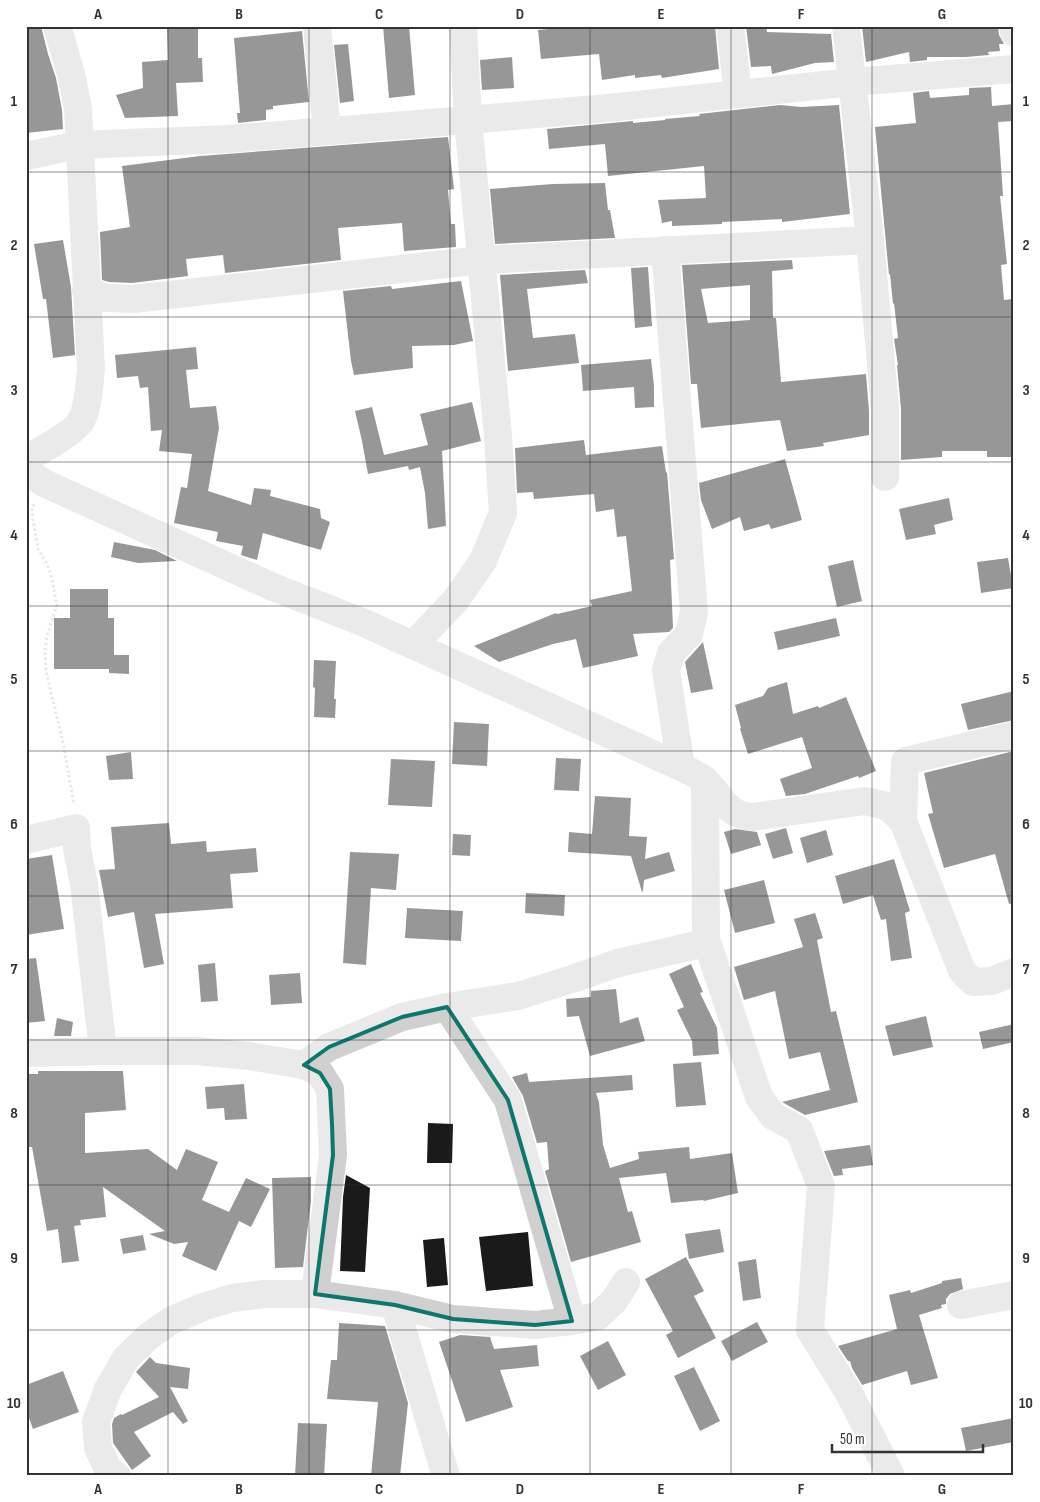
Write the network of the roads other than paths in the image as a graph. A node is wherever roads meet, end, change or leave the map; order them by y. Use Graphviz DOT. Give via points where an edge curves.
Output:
graph roads {
  1 [pos="57,26"];
  2 [pos="317,26"];
  3 [pos="463,26"];
  4 [pos="730,26"];
  5 [pos="846,26"];
  6 [pos="1013,26"];
  7 [pos="1014,32"];
  8 [pos="1014,69"];
  9 [pos="852,82"];
  10 [pos="738,94"];
  11 [pos="468,120"];
  12 [pos="327,131"];
  13 [pos="78,145"];
  14 [pos="26,156"];
  15 [pos="870,240"];
  16 [pos="665,250"];
  17 [pos="482,260"];
  18 [pos="86,290"];
  19 [pos="26,459"];
  20 [pos="35,477"];
  21 [pos="885,477"];
  22 [pos="413,645"];
  23 [pos="1014,735"];
  24 [pos="681,767"];
  25 [pos="704,780"];
  26 [pos="903,821"];
  27 [pos="26,840"];
  28 [pos="706,940"];
  29 [pos="1014,972"];
  30 [pos="447,1007"];
  31 [pos="103,1051"];
  32 [pos="26,1053"];
  33 [pos="304,1065"];
  34 [pos="626,1282"];
  35 [pos="315,1294"];
  36 [pos="1014,1295"];
  37 [pos="395,1305"];
  38 [pos="960,1305"];
  39 [pos="572,1321"];
  40 [pos="117,1476"];
  41 [pos="446,1476"];
  42 [pos="891,1476"];
  1 -- 13 [label="street" via="78,108"];
  2 -- 12 [label="street"];
  3 -- 11 [label="street"];
  4 -- 10 [label="street"];
  5 -- 9 [label="street"];
  6 -- 7 [label="street"];
  8 -- 9 [label="street"];
  9 -- 10 [label="street"];
  9 -- 15 [label="street"];
  10 -- 11 [label="street"];
  11 -- 12 [label="street"];
  11 -- 17 [label="street"];
  12 -- 13 [label="street"];
  13 -- 14 [label="street"];
  13 -- 18 [label="street"];
  15 -- 16 [label="street"];
  15 -- 21 [label="street" via="885,410"];
  16 -- 17 [label="street"];
  16 -- 24 [label="street" via="694,612 689,634 671,653 666,670"];
  17 -- 18 [label="street" via="133,299 106,298"];
  17 -- 22 [label="street" via="503,513 483,561 455,601"];
  18 -- 19 [label="street" via="91,369 82,420 68,433"];
  20 -- 22 [label="street" via="273,587"];
  22 -- 24 [label="street"];
  23 -- 26 [label="street" via="905,761"];
  24 -- 25 [label="street"];
  25 -- 26 [label="street" via="739,816 753,817 865,802 887,806"];
  25 -- 28 [label="street"];
  26 -- 29 [label="street" via="962,971 973,982 992,980"];
  27 -- 31 [label="street" via="76,828"];
  28 -- 30 [label="street" via="697,946 618,963 518,996"];
  28 -- 42 [label="street" via="759,1097 773,1116 799,1130 821,1186 810,1330 850,1396"];
  30 -- 33 [label="street" via="402,1017 371,1029 329,1047"];
  30 -- 39 [label="street" via="508,1100"];
  31 -- 32 [label="street"];
  31 -- 33 [label="street" via="196,1051"];
  33 -- 35 [label="street" via="320,1073 330,1088 331,1106 333,1156"];
  34 -- 39 [label="street" via="614,1301 598,1316"];
  35 -- 37 [label="street"];
  35 -- 40 [label="street" via="232,1298 172,1320 149,1336 126,1358 108,1389 96,1422 98,1448 108,1469"];
  36 -- 38 [label="street"];
  37 -- 39 [label="street" via="453,1319 535,1324"];
  37 -- 41 [label="street"];
}
